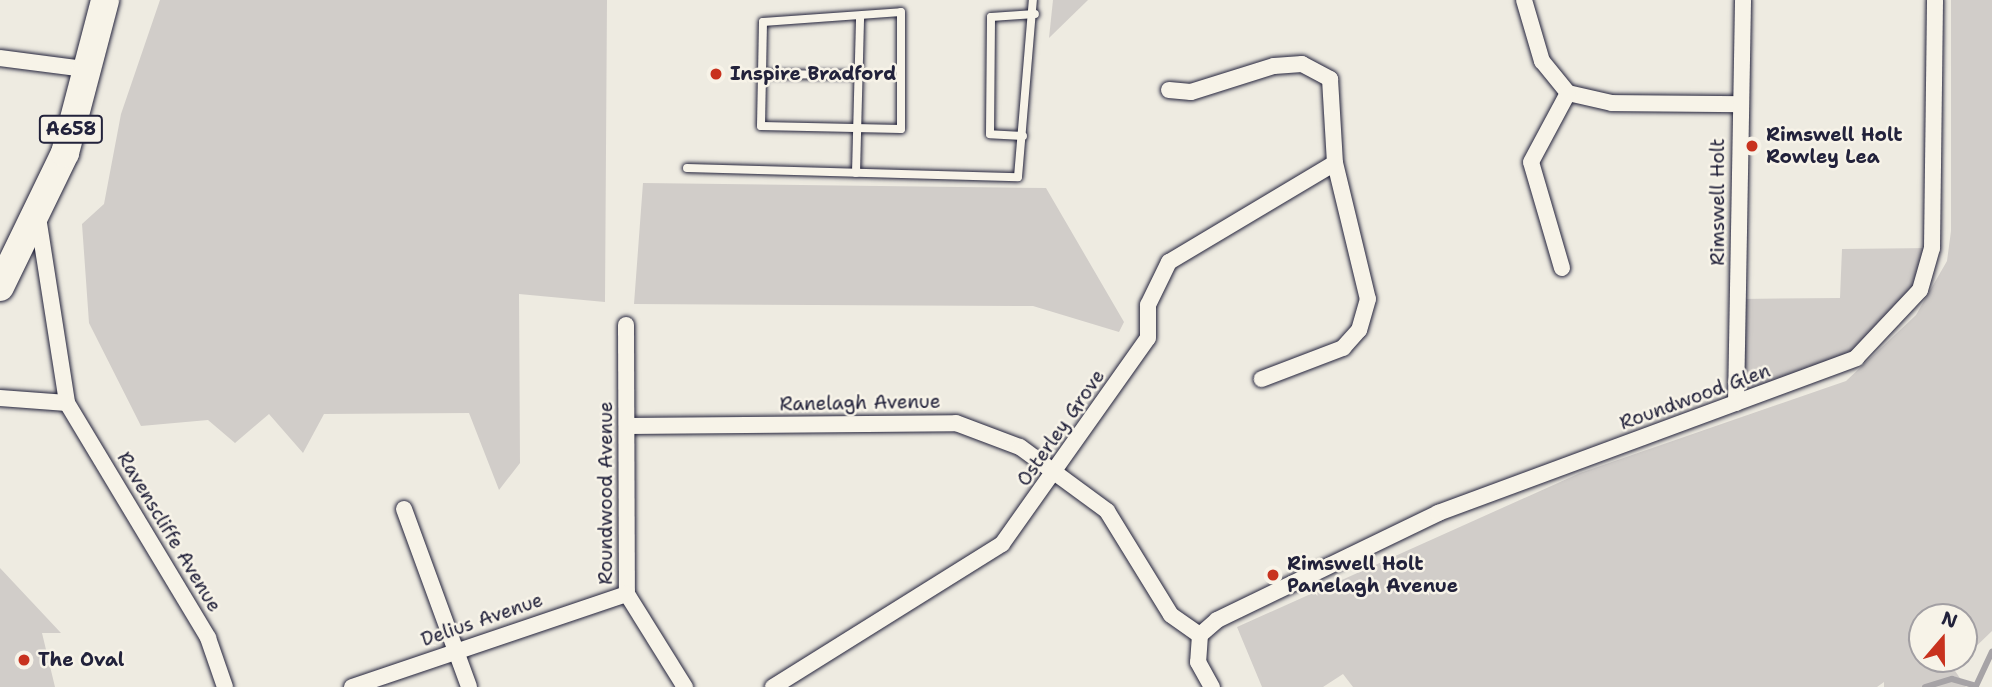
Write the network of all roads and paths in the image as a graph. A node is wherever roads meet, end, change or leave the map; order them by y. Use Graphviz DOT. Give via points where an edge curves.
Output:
graph roads {
  1 [pos="105,0"];
  2 [pos="1033,0"];
  3 [pos="1524,0"];
  4 [pos="1743,0"];
  5 [pos="1935,0"];
  6 [pos="1035,14"];
  7 [pos="860,17"];
  8 [pos="0,58"];
  9 [pos="85,69"];
  10 [pos="762,74"];
  11 [pos="858,75"];
  12 [pos="1169,90"];
  13 [pos="1568,93"];
  14 [pos="1739,103"];
  15 [pos="857,128"];
  16 [pos="1023,136"];
  17 [pos="1335,163"];
  18 [pos="687,167"];
  19 [pos="856,173"];
  20 [pos="38,217"];
  21 [pos="7,254"];
  22 [pos="1562,268"];
  23 [pos="0,288"];
  24 [pos="625,325"];
  25 [pos="1262,379"];
  26 [pos="0,398"];
  27 [pos="67,403"];
  28 [pos="1736,403"];
  29 [pos="627,426"];
  30 [pos="1058,472"];
  31 [pos="404,509"];
  32 [pos="627,594"];
  33 [pos="1200,635"];
  34 [pos="456,650"];
  35 [pos="225,687"];
  36 [pos="352,687"];
  37 [pos="469,687"];
  38 [pos="685,687"];
  39 [pos="773,687"];
  40 [pos="1212,687"];
  1 -- 9 [label="highway, A658"];
  2 -- 6 [label="lane"];
  3 -- 13 [label="street" via="1542,61"];
  4 -- 14 [label="street, Rimswell Holt"];
  5 -- 28 [label="street, Roundwood Glen" via="1932,248 1920,290 1856,358"];
  6 -- 16 [label="lane"];
  6 -- 16 [label="lane" via="992,17 990,134"];
  7 -- 10 [label="lane" via="763,22"];
  7 -- 11 [label="lane"];
  7 -- 15 [label="lane" via="901,12 901,129"];
  8 -- 9 [label="street"];
  9 -- 20 [label="highway, A658" via="65,153"];
  10 -- 11 [label="lane"];
  10 -- 15 [label="lane" via="761,126"];
  11 -- 15 [label="lane"];
  12 -- 17 [label="street" via="1191,92 1274,66 1302,64 1330,79"];
  13 -- 14 [label="street" via="1612,103"];
  13 -- 22 [label="street" via="1531,162"];
  14 -- 28 [label="street, Rimswell Holt"];
  15 -- 19 [label="lane"];
  16 -- 19 [label="lane" via="1018,177"];
  17 -- 25 [label="street" via="1368,299 1359,330 1343,348"];
  17 -- 30 [label="street, Osterley Grove" via="1169,262 1148,305 1148,338"];
  18 -- 19 [label="lane"];
  20 -- 21 [label="highway, A658"];
  20 -- 27 [label="street, Ravenscliffe Avenue"];
  21 -- 23 [label="highway, A658"];
  24 -- 29 [label="street, Roundwood Avenue"];
  26 -- 27 [label="street"];
  27 -- 35 [label="street, Ravenscliffe Avenue" via="208,638"];
  28 -- 33 [label="street, Roundwood Glen" via="1438,513 1217,620"];
  29 -- 30 [label="street, Ranelagh Avenue" via="956,423 1020,447"];
  29 -- 32 [label="street, Roundwood Avenue"];
  30 -- 33 [label="street, Ranelagh Avenue" via="1107,511 1171,615"];
  30 -- 39 [label="street, Osterley Grove" via="1002,544"];
  31 -- 34 [label="street"];
  32 -- 34 [label="street, Delius Avenue"];
  32 -- 38 [label="street, Roundwood Avenue"];
  33 -- 40 [label="street" via="1198,662"];
  34 -- 36 [label="street, Delius Avenue"];
  34 -- 37 [label="street"];
}
